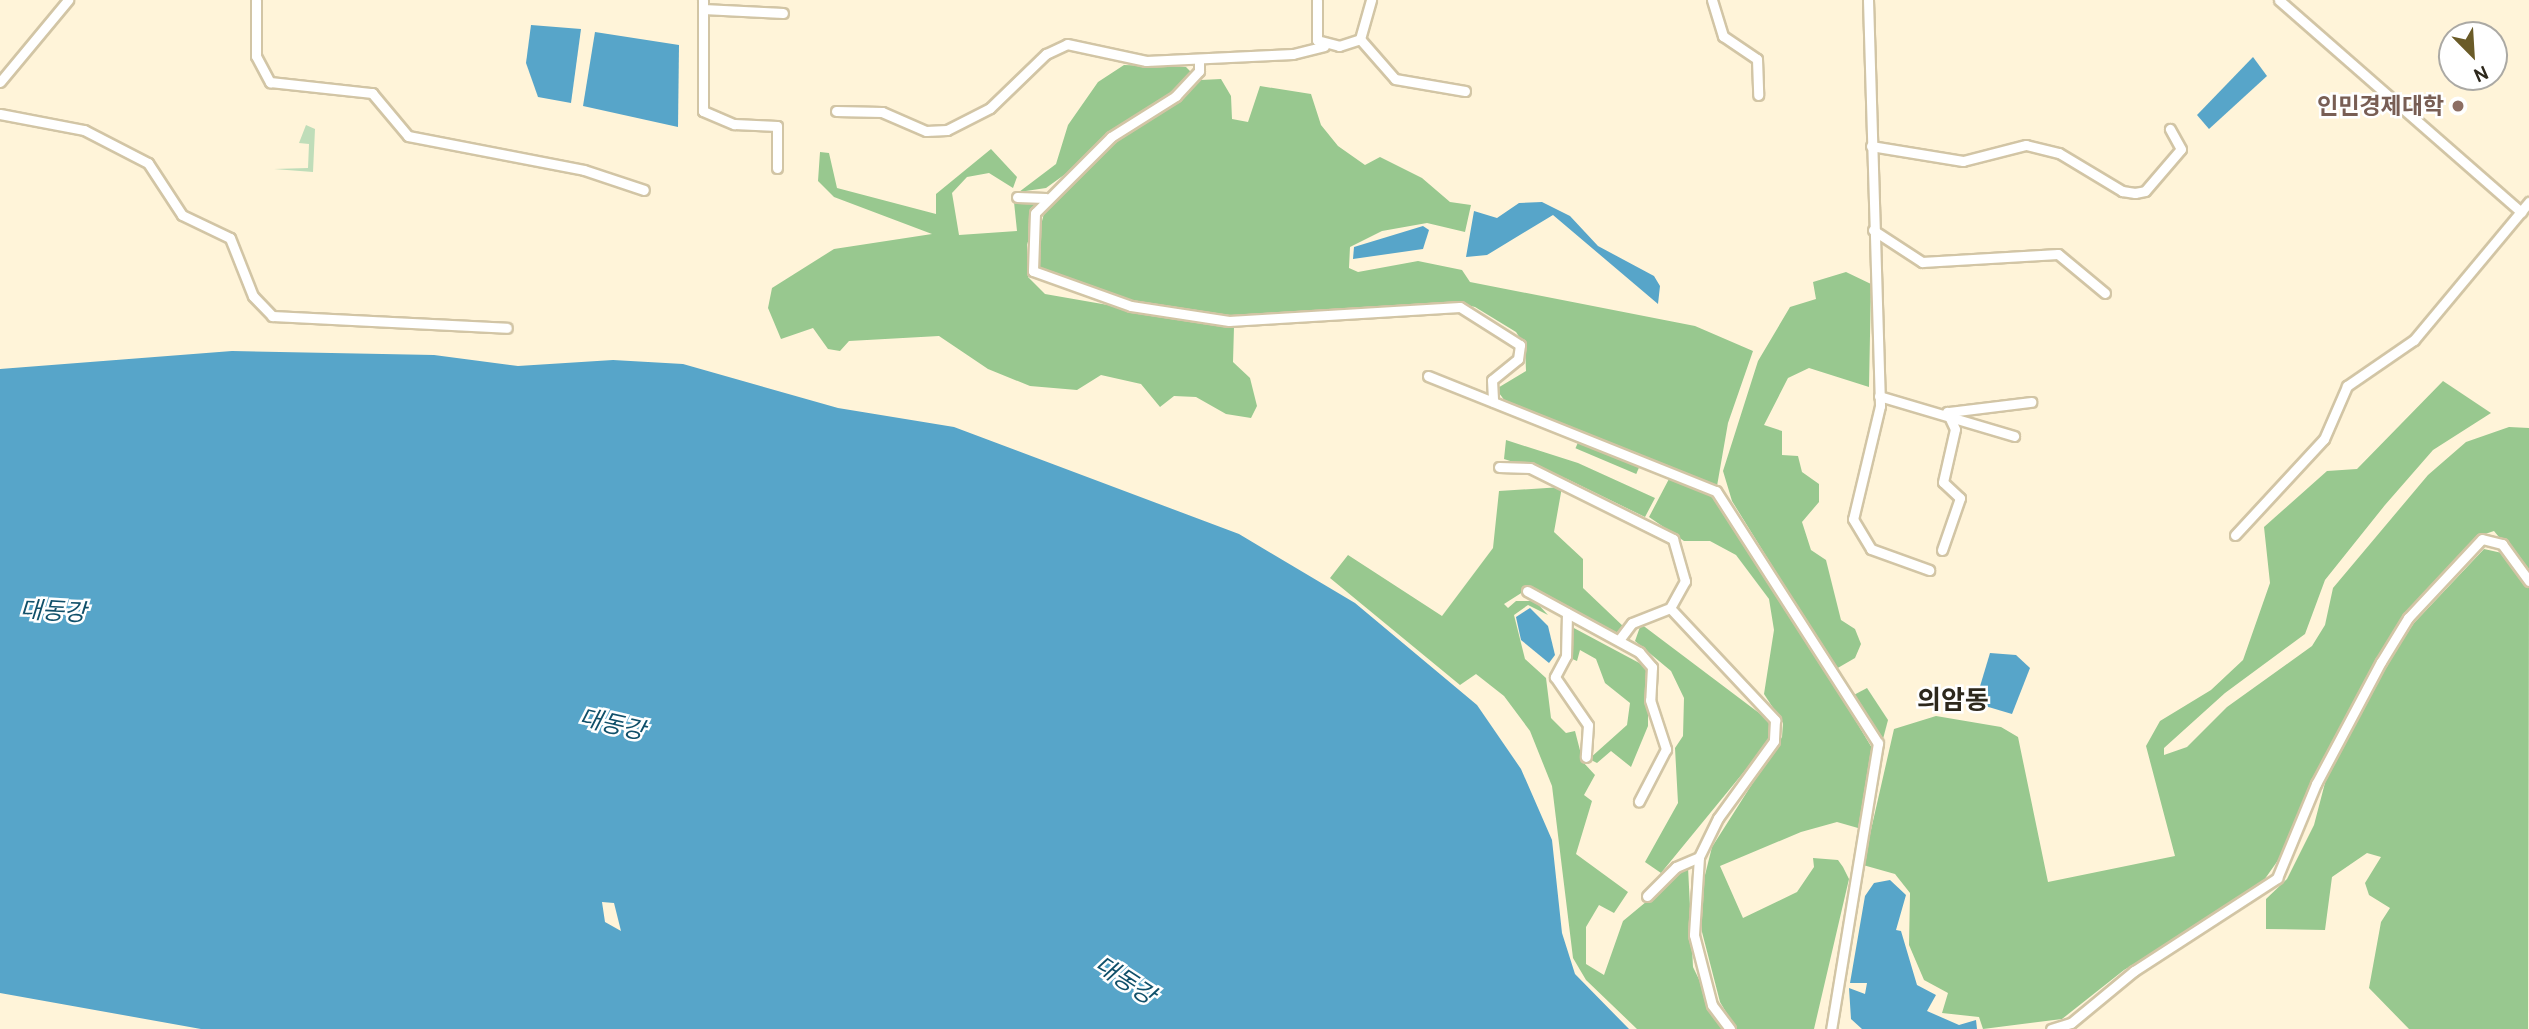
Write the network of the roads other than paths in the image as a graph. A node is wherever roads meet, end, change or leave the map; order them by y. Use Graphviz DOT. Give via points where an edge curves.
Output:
graph roads {
  1 [pos="68,0"];
  2 [pos="257,0"];
  3 [pos="1317,0"];
  4 [pos="1371,0"];
  5 [pos="1712,0"];
  6 [pos="1868,0"];
  7 [pos="1878,0"];
  8 [pos="2280,0"];
  9 [pos="703,4"];
  10 [pos="783,13"];
  11 [pos="1360,39"];
  12 [pos="1324,46"];
  13 [pos="1199,59"];
  14 [pos="0,82"];
  15 [pos="1465,91"];
  16 [pos="1758,94"];
  17 [pos="836,111"];
  18 [pos="0,114"];
  19 [pos="2170,129"];
  20 [pos="1871,146"];
  21 [pos="777,168"];
  22 [pos="644,190"];
  23 [pos="1017,197"];
  24 [pos="1046,198"];
  25 [pos="2529,201"];
  26 [pos="2521,212"];
  27 [pos="1873,230"];
  28 [pos="2105,293"];
  29 [pos="507,328"];
  30 [pos="1429,376"];
  31 [pos="1879,396"];
  32 [pos="1493,402"];
  33 [pos="2031,402"];
  34 [pos="1947,412"];
  35 [pos="2014,436"];
  36 [pos="1499,467"];
  37 [pos="2235,535"];
  38 [pos="1942,550"];
  39 [pos="1929,570"];
  40 [pos="2529,581"];
  41 [pos="1527,591"];
  42 [pos="1670,608"];
  43 [pos="1567,613"];
  44 [pos="1619,640"];
  45 [pos="1586,757"];
  46 [pos="1639,801"];
  47 [pos="1699,857"];
  48 [pos="1647,896"];
  49 [pos="1730,1029"];
  50 [pos="1831,1029"];
  51 [pos="2051,1029"];
  1 -- 14 [label="street"];
  2 -- 22 [label="street" via="256,56 270,82 372,93 417,139 572,167"];
  3 -- 12 [label="street" via="1314,31"];
  4 -- 11 [label="street"];
  5 -- 16 [label="street" via="1723,36 1757,59"];
  6 -- 7 [label="street"];
  6 -- 20 [label="street"];
  8 -- 26 [label="street"];
  9 -- 10 [label="street"];
  9 -- 21 [label="street" via="703,111 734,124 776,126"];
  11 -- 12 [label="street"];
  11 -- 15 [label="street" via="1395,79"];
  12 -- 13 [label="street"];
  13 -- 17 [label="street" via="1146,61 1057,46 990,108 947,130 926,131 882,112"];
  13 -- 24 [label="street" via="1199,71 1176,96 1111,137"];
  18 -- 29 [label="street" via="84,130 148,163 182,215 230,238 253,296 272,316"];
  19 -- 20 [label="street" via="2181,149 2145,191 2135,193 2122,191 2059,153 2026,145 1963,161"];
  20 -- 27 [label="street"];
  23 -- 24 [label="street"];
  24 -- 32 [label="street" via="1035,213 1033,271 1106,299 1229,321 1437,306 1478,313 1520,345 1518,359 1492,380"];
  25 -- 26 [label="street"];
  26 -- 37 [label="street" via="2414,341 2347,386 2324,439"];
  27 -- 28 [label="street" via="1922,262 2058,254"];
  27 -- 31 [label="street"];
  30 -- 32 [label="street"];
  31 -- 34 [label="street"];
  31 -- 39 [label="street" via="1855,531 1884,558"];
  32 -- 50 [label="street" via="1716,491 1878,743"];
  33 -- 34 [label="street"];
  34 -- 35 [label="street"];
  34 -- 38 [label="street" via="1955,429 1943,482 1960,498"];
  36 -- 42 [label="street" via="1530,468 1673,539 1685,581"];
  40 -- 51 [label="street" via="2502,544 2482,539 2408,618 2316,784 2277,878 2134,971 2071,1023"];
  41 -- 43 [label="street"];
  42 -- 44 [label="street" via="1632,623"];
  42 -- 47 [label="street" via="1778,726"];
  43 -- 44 [label="street"];
  43 -- 45 [label="street" via="1566,656 1555,677 1588,725"];
  44 -- 46 [label="street" via="1653,667 1650,700 1666,745"];
  47 -- 48 [label="street" via="1676,867"];
  47 -- 49 [label="street" via="1697,951 1712,1005"];
}
